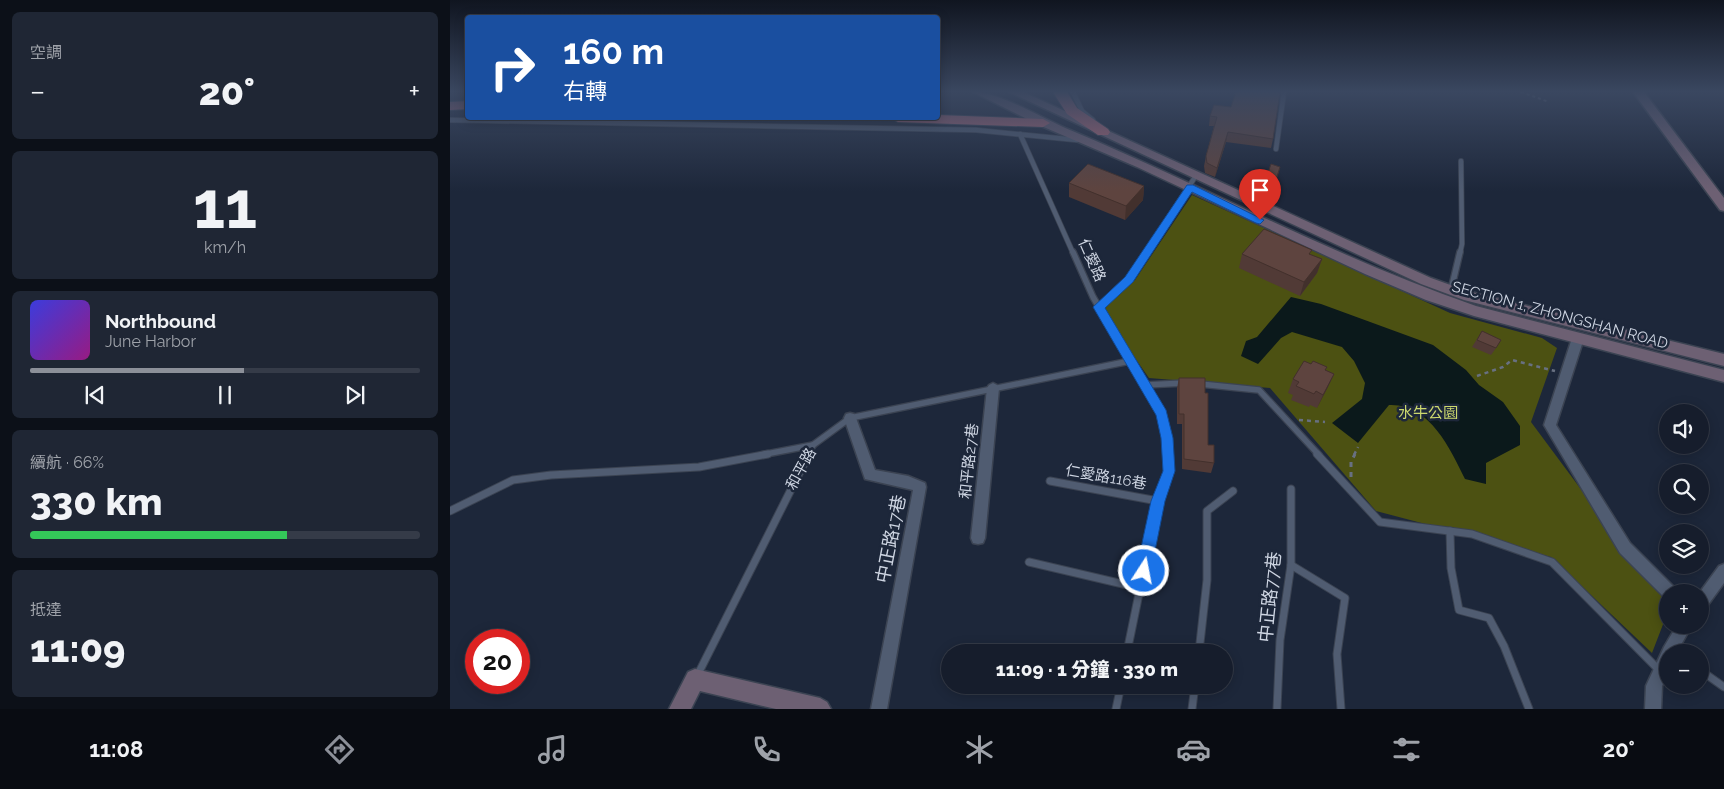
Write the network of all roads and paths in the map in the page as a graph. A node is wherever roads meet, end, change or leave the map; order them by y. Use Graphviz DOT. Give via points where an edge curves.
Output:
graph roads {
  1 [pos="718,125"];
  2 [pos="1049,125"];
  3 [pos="1086,125"];
  4 [pos="1093,125"];
  5 [pos="1097,125"];
  6 [pos="1279,125"];
  7 [pos="1663,125"];
  8 [pos="1672,125"];
  9 [pos="1020,134"];
  10 [pos="1108,135"];
  11 [pos="1090,141"];
  12 [pos="1276,149"];
  13 [pos="1461,161"];
  14 [pos="1192,182"];
  15 [pos="1724,194"];
  16 [pos="1724,207"];
  17 [pos="1451,290"];
  18 [pos="1099,307"];
  19 [pos="1578,338"];
  20 [pos="1724,360"];
  21 [pos="1130,361"];
  22 [pos="1566,375"];
  23 [pos="1477,376"];
  24 [pos="1724,376"];
  25 [pos="1144,385"];
  26 [pos="993,388"];
  27 [pos="850,418"];
  28 [pos="1286,419"];
  29 [pos="1325,422"];
  30 [pos="813,445"];
  31 [pos="1358,447"];
  32 [pos="1050,481"];
  33 [pos="1291,489"];
  34 [pos="1351,490"];
  35 [pos="1233,491"];
  36 [pos="1158,501"];
  37 [pos="450,511"];
  38 [pos="1450,531"];
  39 [pos="978,538"];
  40 [pos="1029,562"];
  41 [pos="1291,565"];
  42 [pos="1724,570"];
  43 [pos="1661,584"];
  44 [pos="1140,588"];
  45 [pos="1709,591"];
  46 [pos="1129,644"];
  47 [pos="1200,644"];
  48 [pos="1659,670"];
  49 [pos="1659,674"];
  50 [pos="1709,676"];
  51 [pos="696,678"];
  52 [pos="1724,687"];
  53 [pos="1119,694"];
  54 [pos="1194,694"];
  55 [pos="680,709"];
  56 [pos="820,709"];
  57 [pos="879,709"];
  58 [pos="1116,709"];
  59 [pos="1192,709"];
  60 [pos="1276,709"];
  61 [pos="1341,709"];
  62 [pos="1529,709"];
  63 [pos="1653,709"];
  1 -- 9 [label="lane" via="976,130"];
  2 -- 11 [label="main road, SECTION 1, ZHONGSHAN ROAD"];
  3 -- 10 [label="main road, SECTION 1, ZHONGSHAN ROAD"];
  4 -- 10 [label="highway"];
  5 -- 10 [label="lane"];
  6 -- 12 [label="lane"];
  7 -- 16 [label="main road"];
  8 -- 15 [label="main road"];
  9 -- 11 [label="lane"];
  9 -- 18 [label="lane, 仁愛路"];
  10 -- 14 [label="main road, SECTION 1, ZHONGSHAN ROAD"];
  11 -- 14 [label="main road, SECTION 1, ZHONGSHAN ROAD"];
  13 -- 17 [label="lane" via="1462,244"];
  14 -- 17 [label="main road, SECTION 1, ZHONGSHAN ROAD" via="1241,194"];
  14 -- 18 [label="lane" via="1129,279"];
  14 -- 19 [label="main road, SECTION 1, ZHONGSHAN ROAD" via="1277,229 1431,296 1474,311"];
  17 -- 20 [label="main road, SECTION 1, ZHONGSHAN ROAD"];
  18 -- 21 [label="lane, 仁愛路"];
  19 -- 22 [label="street"];
  19 -- 24 [label="main road, SECTION 1, ZHONGSHAN ROAD"];
  21 -- 25 [label="lane, 仁愛路"];
  21 -- 26 [label="lane, 和平路"];
  22 -- 23 [label="path" via="1512,360 1503,367"];
  22 -- 43 [label="street" via="1550,425 1625,548"];
  25 -- 28 [label="lane" via="1194,383 1259,390"];
  25 -- 36 [label="lane, 仁愛路" via="1162,414 1167,438 1169,471"];
  26 -- 27 [label="lane, 和平路"];
  26 -- 39 [label="street, 和平路27巷"];
  27 -- 30 [label="lane, 和平路"];
  27 -- 57 [label="street, 中正路17巷" via="870,475 920,487"];
  28 -- 29 [label="path"];
  28 -- 34 [label="lane"];
  30 -- 37 [label="lane" via="699,467 513,480"];
  30 -- 51 [label="lane, 和平路"];
  31 -- 34 [label="path" via="1350,462"];
  32 -- 36 [label="lane, 仁愛路116巷"];
  33 -- 41 [label="lane, 中正路77巷"];
  34 -- 38 [label="lane" via="1380,522"];
  35 -- 47 [label="lane" via="1207,511 1208,580"];
  36 -- 44 [label="lane, 仁愛路"];
  38 -- 48 [label="lane" via="1472,534 1552,562"];
  38 -- 62 [label="lane" via="1451,568 1460,610 1489,618"];
  40 -- 44 [label="lane"];
  41 -- 60 [label="lane, 中正路77巷" via="1280,640"];
  41 -- 61 [label="lane" via="1345,598 1337,654"];
  42 -- 45 [label="street"];
  44 -- 46 [label="lane, 仁愛路"];
  49 -- 63 [label="street" via="1654,686"];
  50 -- 52 [label="lane"];
  51 -- 55 [label="main road, 和平路"];
  51 -- 56 [label="main road"];
  53 -- 58 [label="lane"];
  54 -- 59 [label="lane"];
}
